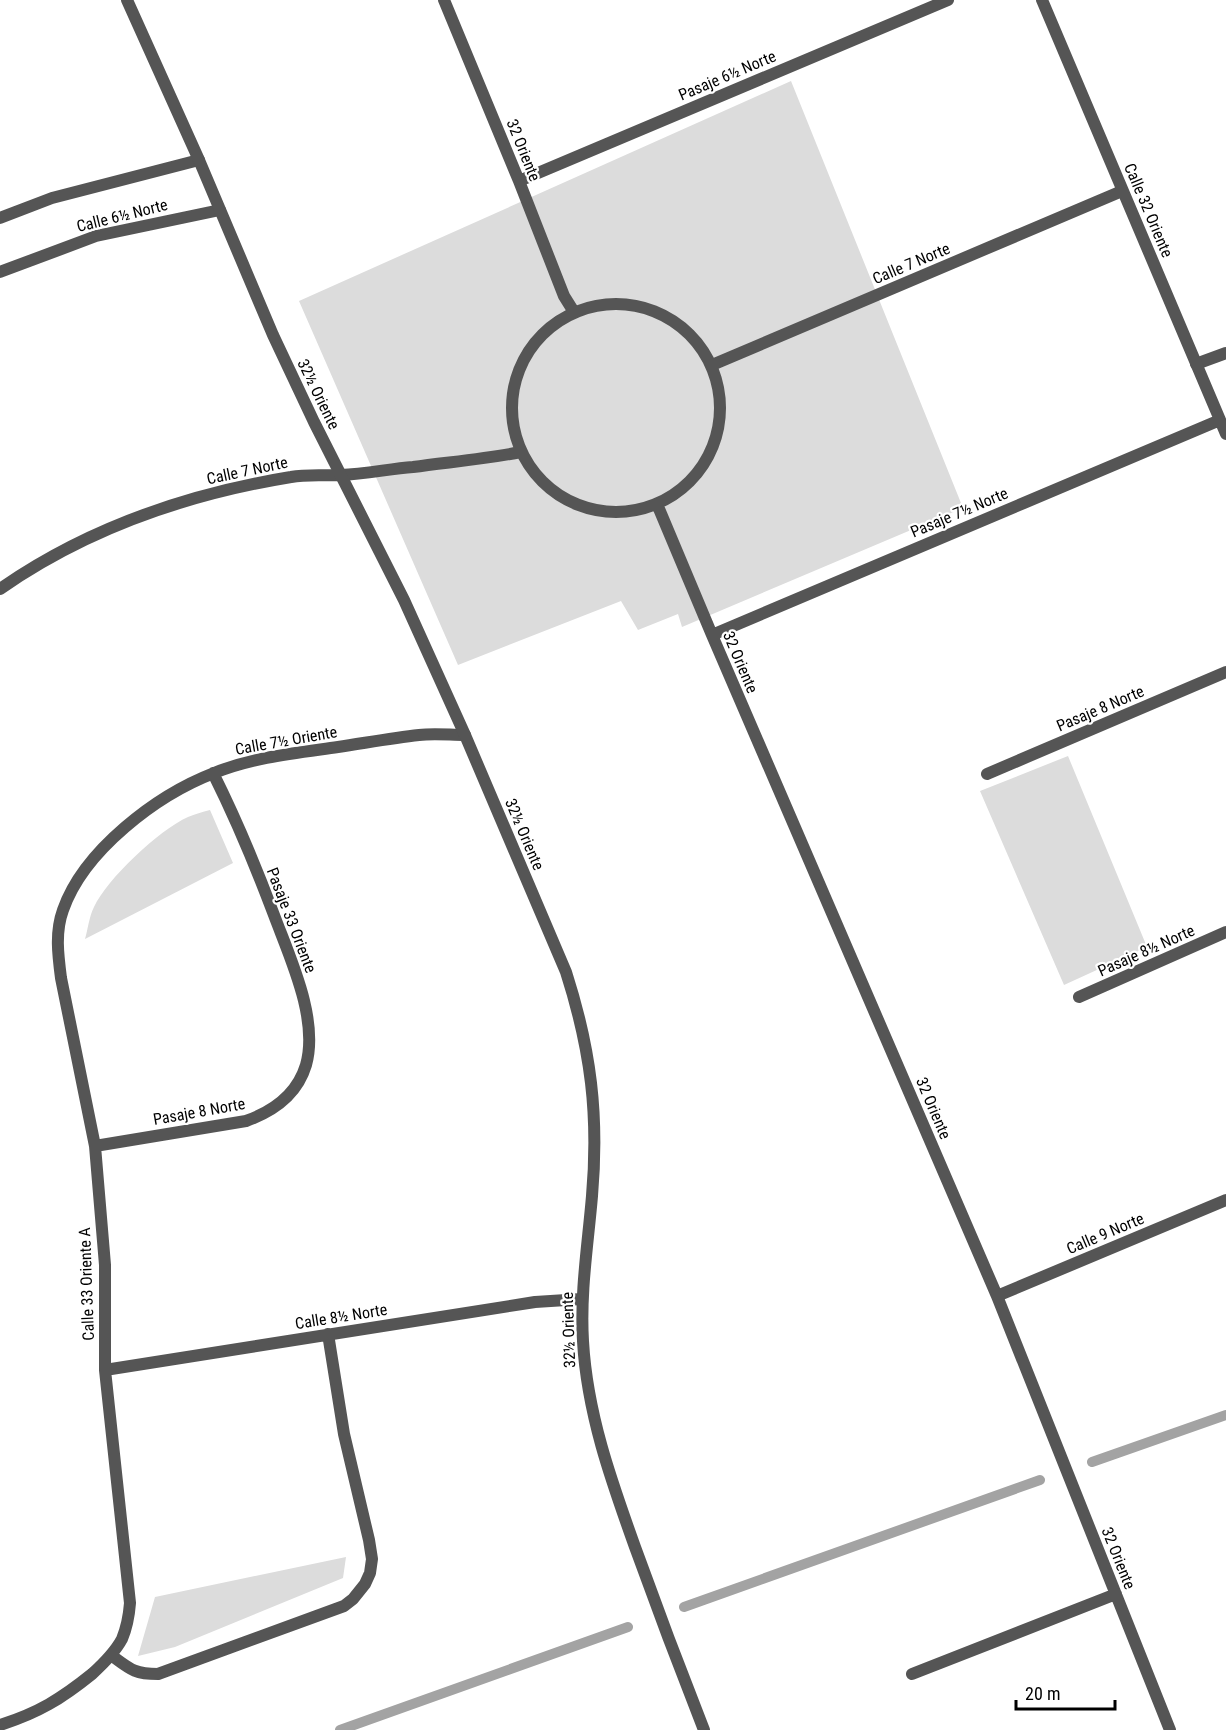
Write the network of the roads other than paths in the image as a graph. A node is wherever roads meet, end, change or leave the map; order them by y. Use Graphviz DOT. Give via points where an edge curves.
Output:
graph roads {
  1 [pos="127,0"];
  2 [pos="444,0"];
  3 [pos="948,0"];
  4 [pos="1042,0"];
  5 [pos="199,160"];
  6 [pos="519,181"];
  7 [pos="1122,191"];
  8 [pos="220,210"];
  9 [pos="0,218"];
  10 [pos="0,272"];
  11 [pos="574,312"];
  12 [pos="1226,353"];
  13 [pos="1196,364"];
  14 [pos="712,365"];
  15 [pos="1220,420"];
  16 [pos="1226,434"];
  17 [pos="521,452"];
  18 [pos="341,475"];
  19 [pos="657,504"];
  20 [pos="0,589"];
  21 [pos="711,635"];
  22 [pos="1226,672"];
  23 [pos="465,735"];
  24 [pos="213,773"];
  25 [pos="987,774"];
  26 [pos="63,910"];
  27 [pos="1226,932"];
  28 [pos="1079,997"];
  29 [pos="298,1083"];
  30 [pos="94,1146"];
  31 [pos="1226,1200"];
  32 [pos="996,1296"];
  33 [pos="582,1299"];
  34 [pos="328,1334"];
  35 [pos="105,1370"];
  36 [pos="1116,1594"];
  37 [pos="111,1655"];
  38 [pos="912,1674"];
  39 [pos="0,1725"];
  40 [pos="704,1730"];
  41 [pos="1170,1730"];
  1 -- 5 [label="street, 32½ Oriente"];
  2 -- 6 [label="street, 32 Oriente"];
  3 -- 6 [label="street, Pasaje 6½ Norte"];
  4 -- 7 [label="street, Calle 32 Oriente"];
  5 -- 8 [label="street, 32½ Oriente"];
  5 -- 9 [label="street, Calle 6½ Norte" via="52,198"];
  6 -- 11 [label="street, 32 Oriente" via="564,296"];
  7 -- 13 [label="street, Calle 32 Oriente"];
  7 -- 14 [label="street, Calle 7 Norte"];
  8 -- 10 [label="street, Calle 6½ Norte" via="96,236"];
  8 -- 18 [label="street, 32½ Oriente" via="273,335"];
  11 -- 14 [label="street" via="596,305 643,306 684,327"];
  11 -- 17 [label="street" via="553,324 523,360 512,406"];
  12 -- 13 [label="street"];
  13 -- 15 [label="street, Calle 32 Oriente"];
  14 -- 19 [label="street" via="720,392 714,446 700,470 681,490"];
  15 -- 16 [label="street, Calle 32 Oriente"];
  15 -- 21 [label="street, Pasaje 7½ Norte"];
  17 -- 18 [label="street, Calle 7 Norte"];
  17 -- 19 [label="street" via="545,484 579,505 618,512"];
  18 -- 20 [label="street, Calle 7 Norte" via="292,477 159,510 71,546"];
  18 -- 23 [label="street, 32½ Oriente" via="404,600"];
  19 -- 21 [label="street, 32 Oriente"];
  21 -- 32 [label="street, 32 Oriente"];
  22 -- 25 [label="street, Pasaje 8 Norte"];
  23 -- 24 [label="street, Calle 7½ Oriente" via="421,735 273,756"];
  23 -- 33 [label="street, 32½ Oriente" via="562,963 586,1047 595,1149"];
  24 -- 26 [label="street, Calle 7½ Oriente" via="152,806 119,832 92,862"];
  24 -- 29 [label="street, Pasaje 33 Oriente" via="264,890 302,995 308,1050"];
  26 -- 30 [label="street, Calle 33 Oriente A" via="58,953 61,978"];
  27 -- 28 [label="street, Pasaje 8½ Norte"];
  29 -- 30 [label="street, Pasaje 8 Norte" via="280,1105 259,1117"];
  30 -- 35 [label="street, Calle 33 Oriente A" via="105,1265"];
  31 -- 32 [label="street, Calle 9 Norte"];
  32 -- 36 [label="street, 32 Oriente"];
  33 -- 34 [label="street, Calle 8½ Norte" via="535,1302"];
  33 -- 40 [label="street, 32½ Oriente" via="587,1384 595,1424 623,1513"];
  34 -- 35 [label="street, Calle 8½ Norte"];
  34 -- 37 [label="street" via="344,1434 372,1559 365,1584 344,1606 158,1674 130,1670"];
  35 -- 37 [label="street, Calle 33 Oriente A" via="130,1603 121,1641"];
  36 -- 38 [label="street"];
  36 -- 41 [label="street, 32 Oriente"];
  37 -- 39 [label="street" via="50,1705"];
}
